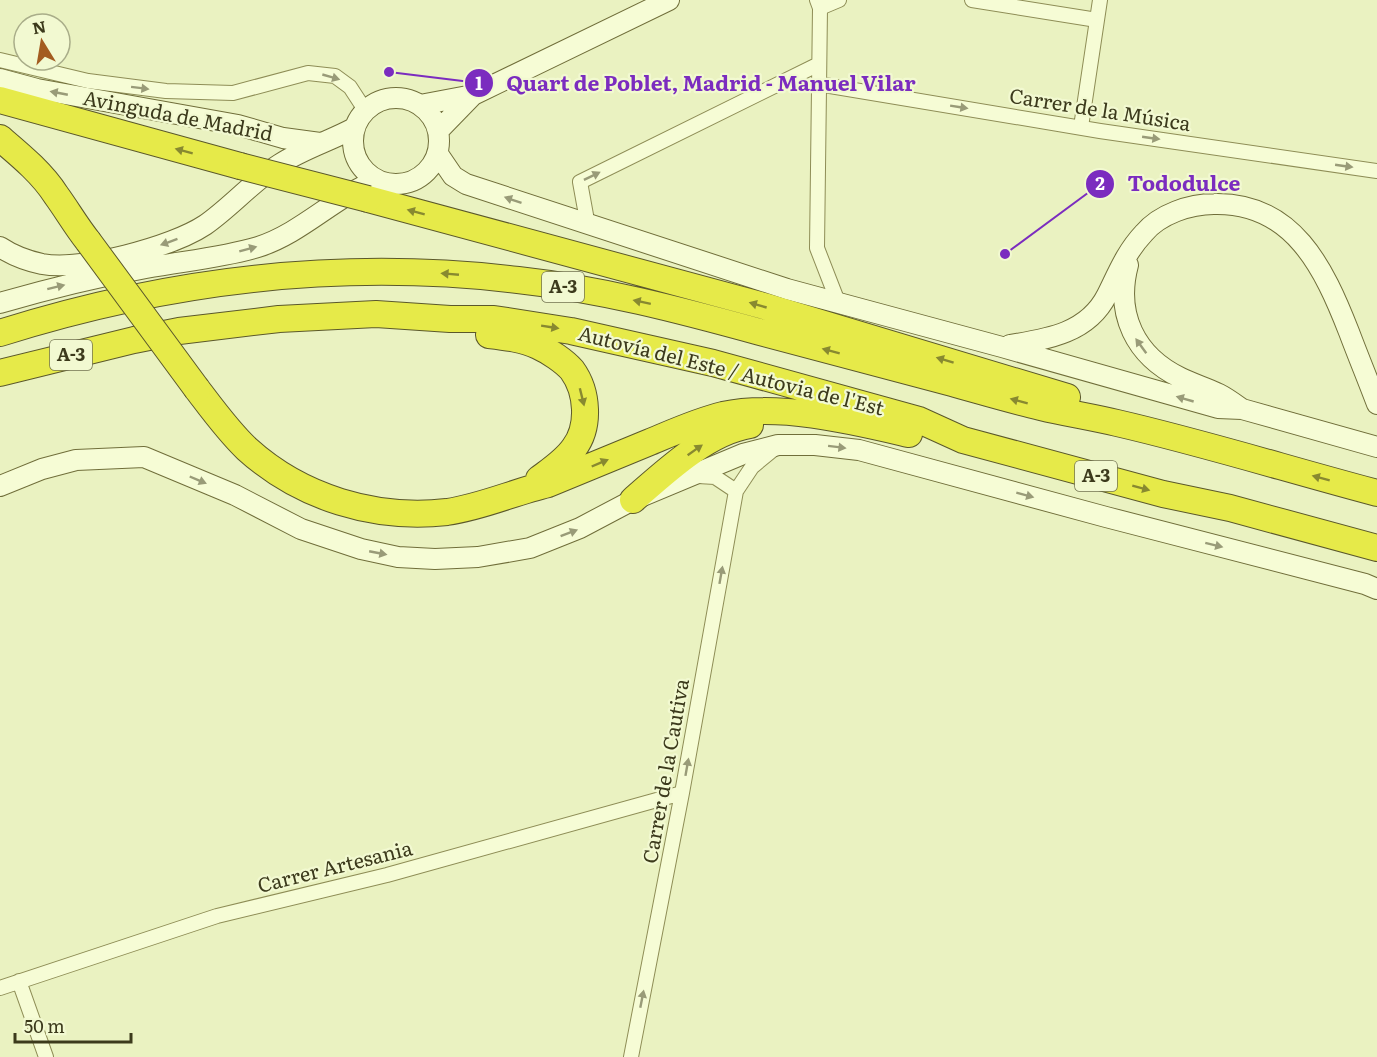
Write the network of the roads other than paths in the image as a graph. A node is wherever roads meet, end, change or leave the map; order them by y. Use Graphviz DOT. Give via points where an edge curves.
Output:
graph roads {
  1 [pos="669,0"];
  2 [pos="839,0"];
  3 [pos="972,0"];
  4 [pos="1100,0"];
  5 [pos="818,4"];
  6 [pos="1097,20"];
  7 [pos="0,60"];
  8 [pos="819,64"];
  9 [pos="0,79"];
  10 [pos="818,84"];
  11 [pos="473,95"];
  12 [pos="0,100"];
  13 [pos="420,105"];
  14 [pos="365,110"];
  15 [pos="1081,127"];
  16 [pos="354,128"];
  17 [pos="438,131"];
  18 [pos="0,138"];
  19 [pos="323,143"];
  20 [pos="0,154"];
  21 [pos="438,154"];
  22 [pos="1377,171"];
  23 [pos="372,190"];
  24 [pos="588,226"];
  25 [pos="81,232"];
  26 [pos="1134,245"];
  27 [pos="0,247"];
  28 [pos="838,302"];
  29 [pos="0,303"];
  30 [pos="450,319"];
  31 [pos="0,333"];
  32 [pos="1002,347"];
  33 [pos="0,373"];
  34 [pos="1374,397"];
  35 [pos="1242,409"];
  36 [pos="1118,423"];
  37 [pos="963,440"];
  38 [pos="925,442"];
  39 [pos="1372,443"];
  40 [pos="778,445"];
  41 [pos="689,476"];
  42 [pos="0,486"];
  43 [pos="526,489"];
  44 [pos="736,491"];
  45 [pos="1377,493"];
  46 [pos="633,500"];
  47 [pos="1377,548"];
  48 [pos="1371,586"];
  49 [pos="682,793"];
  50 [pos="19,981"];
  51 [pos="0,988"];
  52 [pos="46,1057"];
  53 [pos="632,1057"];
  1 -- 11 [label="street"];
  2 -- 5 [label="street"];
  3 -- 6 [label="street"];
  4 -- 6 [label="street"];
  5 -- 8 [label="street"];
  6 -- 15 [label="street"];
  7 -- 14 [label="street, Avinguda de Madrid, one-way" via="88,81 166,91 233,93 308,74 334,76 350,87"];
  8 -- 10 [label="street"];
  24 -- 8 [label="street, one-way" via="580,182"];
  19 -- 9 [label="street, Avinguda de Madrid, one-way"];
  10 -- 15 [label="street, Carrer de la Música, one-way"];
  10 -- 28 [label="street" via="817,249"];
  11 -- 13 [label="street"];
  11 -- 17 [label="street"];
  23 -- 12 [label="highway, one-way, bridge" via="240,166"];
  13 -- 14 [label="street" via="405,97 392,97"];
  13 -- 17 [label="street" via="432,116"];
  14 -- 16 [label="street"];
  15 -- 22 [label="street, Carrer de la Música, one-way"];
  16 -- 19 [label="street"];
  16 -- 23 [label="street" via="356,155"];
  17 -- 21 [label="street"];
  18 -- 25 [label="highway" via="32,166"];
  19 -- 27 [label="street, one-way" via="278,165 204,225 154,247 57,265 26,260"];
  20 -- 25 [label="highway"];
  21 -- 23 [label="street" via="433,166 416,182"];
  24 -- 21 [label="street, one-way" via="466,184 453,176"];
  29 -- 23 [label="street, one-way" via="85,280 259,246 285,236 356,190"];
  36 -- 23 [label="highway, one-way" via="1085,402"];
  24 -- 28 [label="street"];
  25 -- 43 [label="highway, bridge" via="222,422 246,448 286,478 332,500 385,512 418,514 481,505"];
  26 -- 32 [label="street" via="1096,312 1083,324 1041,341"];
  26 -- 34 [label="street" via="1162,219 1204,204 1227,203 1272,217 1305,246 1322,272"];
  35 -- 26 [label="street, one-way" via="1154,362 1140,346 1124,305 1124,280"];
  28 -- 32 [label="street"];
  30 -- 33 [label="highway, Autovía del Este / Autovia de l'Est / A-3" via="376,314 221,325 134,340"];
  30 -- 37 [label="highway, Autovía del Este / Autovia de l'Est / A-3, one-way" via="494,319 638,344 919,420"];
  30 -- 43 [label="highway, one-way" via="485,334 539,346 572,371 582,392 586,413 574,448"];
  36 -- 31 [label="highway, A-3, one-way" via="1040,407 673,308 519,280 442,273 284,275 207,284 107,303"];
  35 -- 32 [label="street, one-way" via="1218,408"];
  35 -- 39 [label="street"];
  45 -- 36 [label="highway, A-3, one-way"];
  37 -- 38 [label="highway"];
  37 -- 47 [label="highway, Autovía del Este / Autovia de l'Est / A-3, one-way"];
  43 -- 38 [label="highway, one-way" via="548,484 724,415 791,413 842,418"];
  46 -- 38 [label="highway, one-way" via="717,435 739,426 790,422 831,425 912,444"];
  40 -- 41 [label="street" via="743,453"];
  40 -- 44 [label="street" via="752,467"];
  40 -- 48 [label="street, one-way" via="859,450"];
  41 -- 44 [label="street" via="715,477"];
  41 -- 46 [label="street"];
  42 -- 46 [label="street, one-way" via="76,460 144,457 235,495 301,529 361,549 435,559 530,548"];
  49 -- 44 [label="street, Carrer de la Cautiva, one-way"];
  49 -- 50 [label="street, Carrer Artesania" via="398,872 217,916"];
  53 -- 49 [label="street, Carrer de la Cautiva, one-way"];
  50 -- 51 [label="street, Carrer Artesania"];
  50 -- 52 [label="street"];
}
